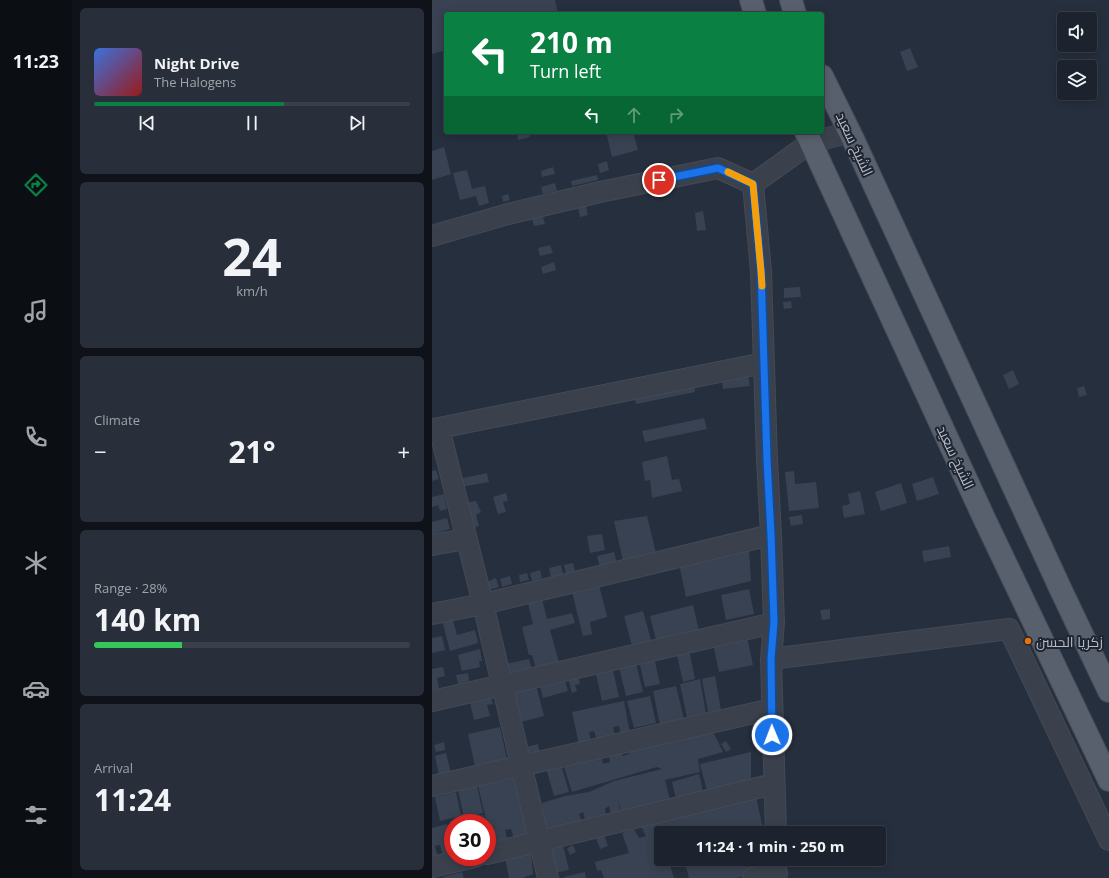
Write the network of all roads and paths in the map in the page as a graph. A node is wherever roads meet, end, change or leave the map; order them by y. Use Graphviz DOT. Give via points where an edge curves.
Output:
graph roads {
  1 [pos="751,0"];
  2 [pos="791,0"];
  3 [pos="754,12"];
  4 [pos="794,12"];
  5 [pos="824,80"];
  6 [pos="850,132"];
  7 [pos="808,137"];
  8 [pos="753,184"];
  9 [pos="432,236"];
  10 [pos="764,363"];
  11 [pos="435,428"];
  12 [pos="771,535"];
  13 [pos="466,538"];
  14 [pos="432,545"];
  15 [pos="483,604"];
  16 [pos="432,614"];
  17 [pos="774,622"];
  18 [pos="771,659"];
  19 [pos="502,686"];
  20 [pos="1109,691"];
  21 [pos="432,701"];
  22 [pos="772,709"];
  23 [pos="521,766"];
  24 [pos="1109,780"];
  25 [pos="774,784"];
  26 [pos="432,786"];
  27 [pos="776,826"];
  28 [pos="1109,840"];
  29 [pos="539,842"];
  30 [pos="496,852"];
  31 [pos="444,864"];
  32 [pos="432,867"];
  33 [pos="777,870"];
  34 [pos="548,878"];
  35 [pos="753,878"];
  1 -- 3 [label="main road"];
  2 -- 4 [label="main road"];
  5 -- 6 [label="main road, الشيخ سعيد"];
  6 -- 7 [label="street"];
  6 -- 20 [label="main road, الشيخ سعيد"];
  7 -- 8 [label="street"];
  7 -- 24 [label="main road, الشيخ سعيد" via="984,518"];
  8 -- 9 [label="street" via="718,168 592,194"];
  8 -- 10 [label="street" via="761,271"];
  10 -- 11 [label="street"];
  10 -- 12 [label="street"];
  11 -- 13 [label="street"];
  12 -- 15 [label="street"];
  12 -- 17 [label="street"];
  13 -- 14 [label="street"];
  13 -- 15 [label="street"];
  15 -- 16 [label="street"];
  15 -- 19 [label="street"];
  17 -- 18 [label="street"];
  17 -- 19 [label="street"];
  18 -- 22 [label="street"];
  18 -- 28 [label="street" via="1009,630"];
  19 -- 21 [label="street"];
  19 -- 23 [label="street"];
  22 -- 23 [label="street"];
  22 -- 25 [label="street"];
  23 -- 26 [label="street"];
  23 -- 29 [label="street"];
  25 -- 27 [label="street"];
  25 -- 29 [label="street"];
  29 -- 30 [label="street"];
  29 -- 34 [label="street"];
  31 -- 32 [label="street"];
  33 -- 35 [label="street"];
}
